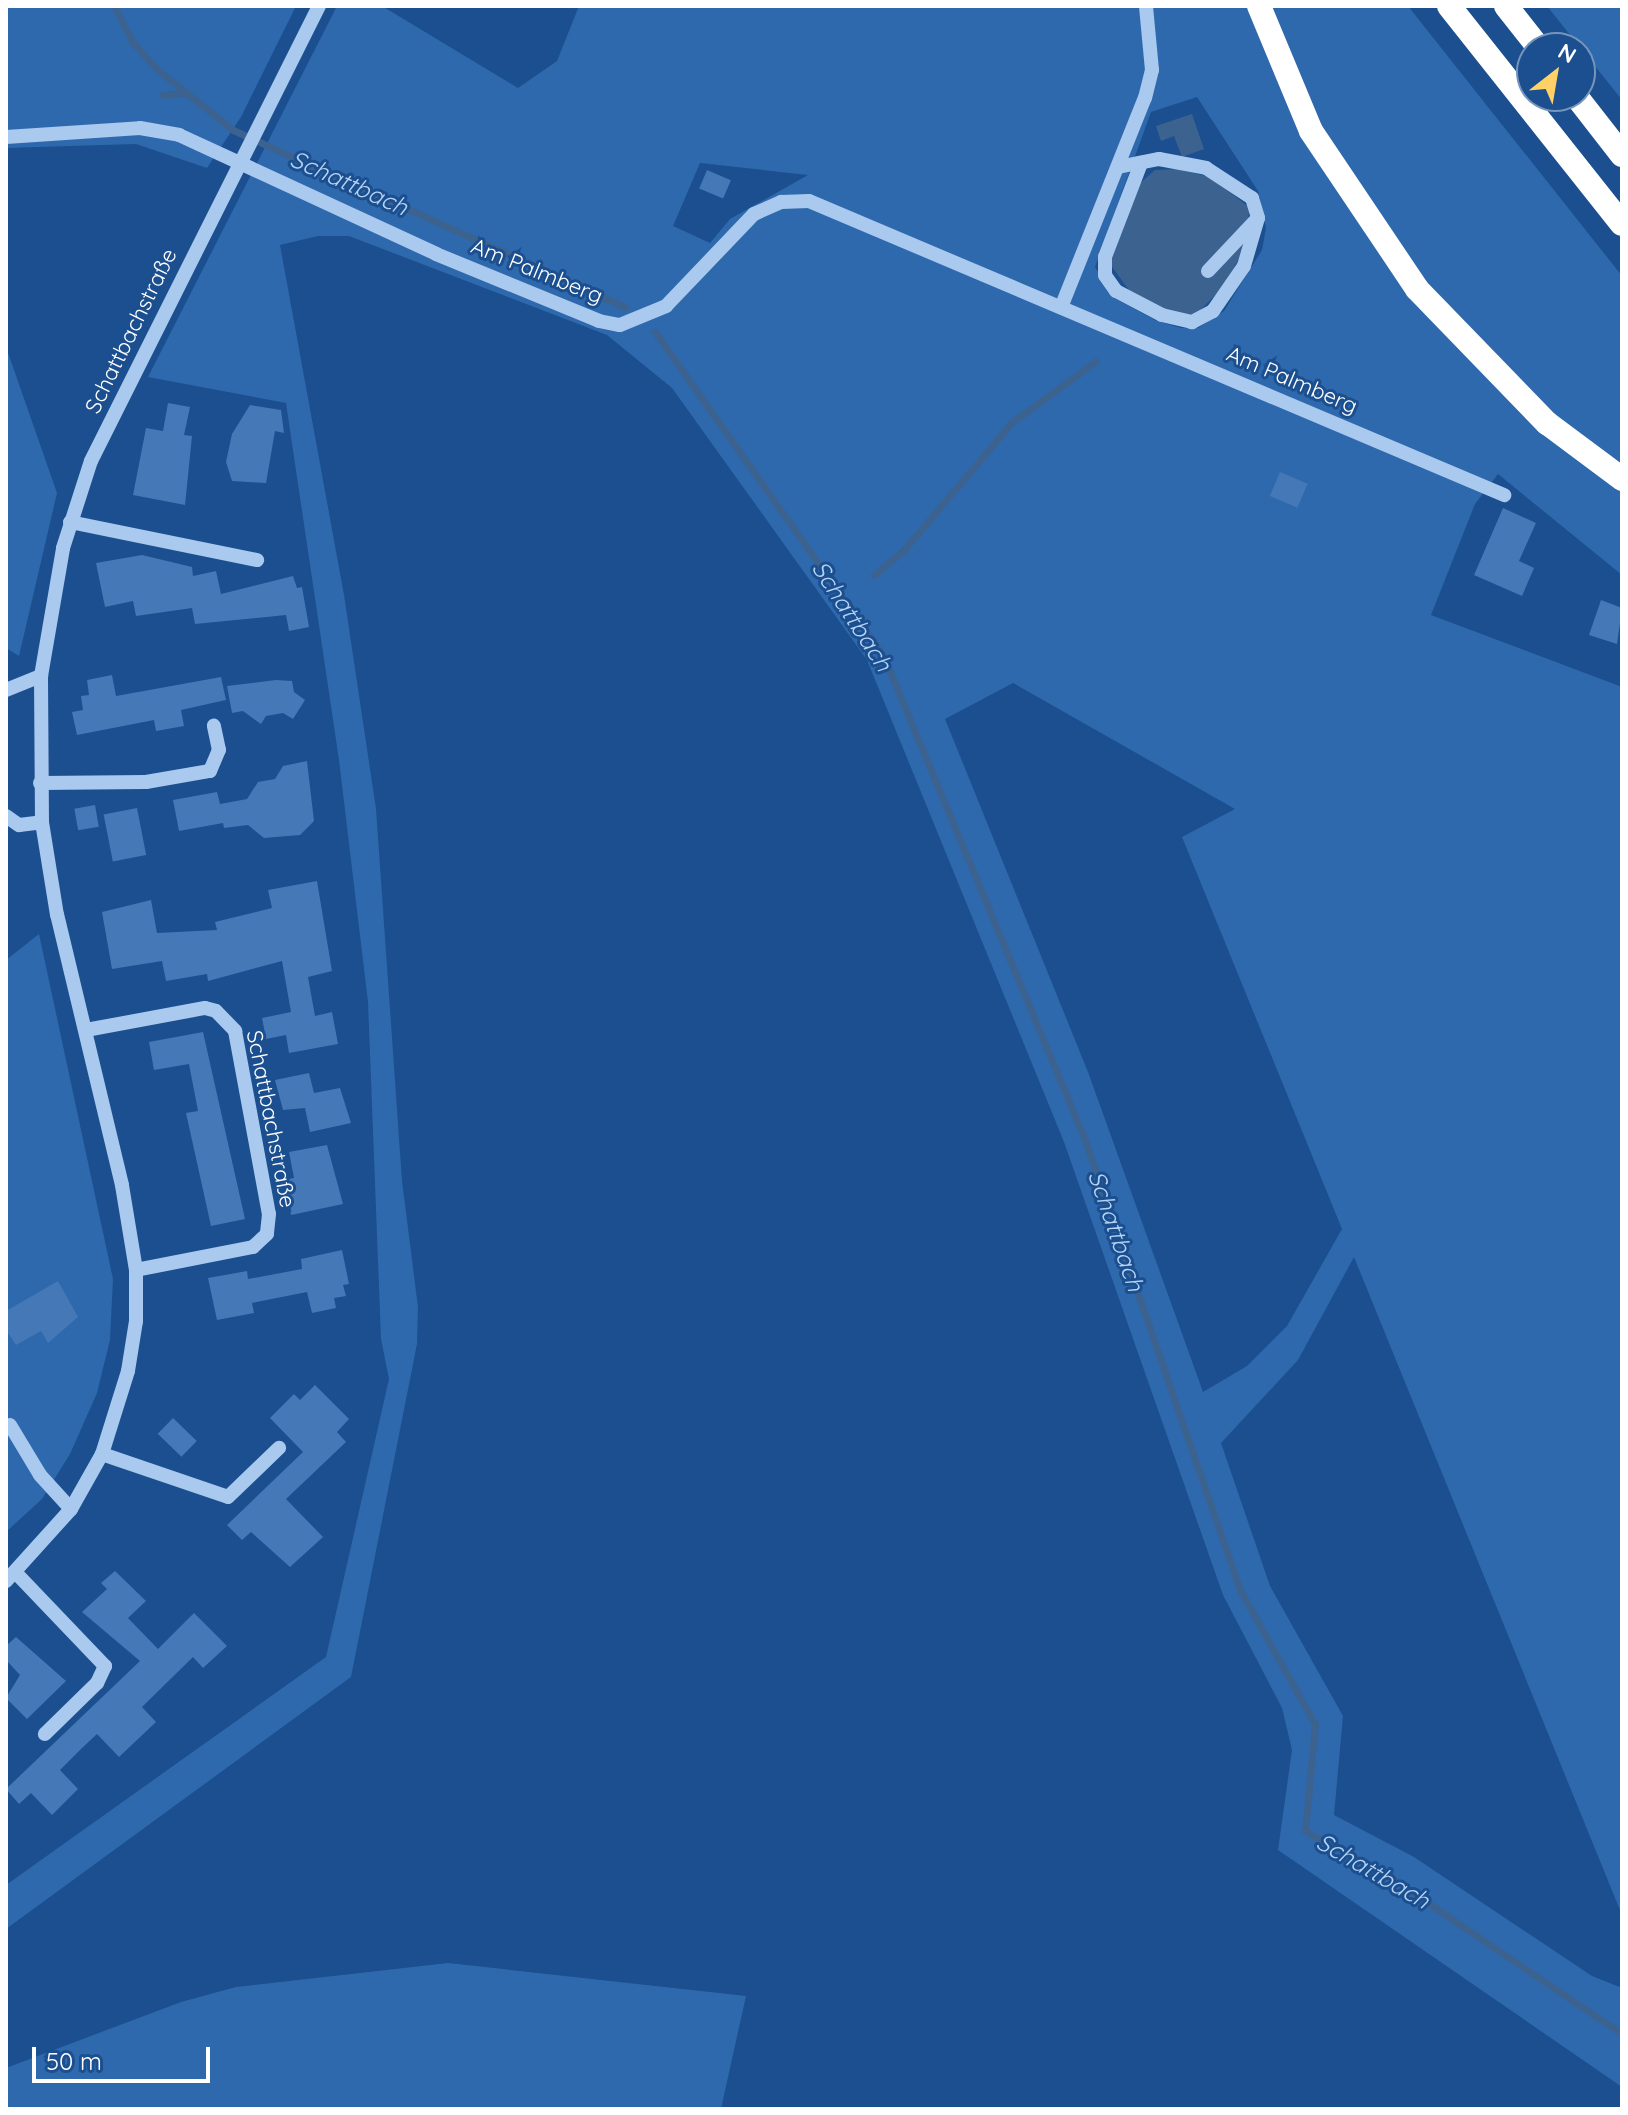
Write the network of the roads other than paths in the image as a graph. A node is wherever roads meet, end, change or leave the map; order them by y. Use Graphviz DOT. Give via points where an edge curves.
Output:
graph roads {
  1 [pos="319,6"];
  2 [pos="1146,6"];
  3 [pos="1259,6"];
  4 [pos="1449,6"];
  5 [pos="1506,6"];
  6 [pos="1526,32"];
  7 [pos="1588,112"];
  8 [pos="6,137"];
  9 [pos="1622,155"];
  10 [pos="238,163"];
  11 [pos="1141,163"];
  12 [pos="1118,167"];
  13 [pos="1258,218"];
  14 [pos="1622,224"];
  15 [pos="1208,271"];
  16 [pos="1062,305"];
  17 [pos="1622,479"];
  18 [pos="1504,495"];
  19 [pos="70,522"];
  20 [pos="257,560"];
  21 [pos="41,676"];
  22 [pos="6,690"];
  23 [pos="214,726"];
  24 [pos="40,783"];
  25 [pos="6,816"];
  26 [pos="42,822"];
  27 [pos="86,1030"];
  28 [pos="136,1270"];
  29 [pos="10,1425"];
  30 [pos="279,1448"];
  31 [pos="102,1454"];
  32 [pos="71,1509"];
  33 [pos="11,1577"];
  34 [pos="45,1734"];
  1 -- 10 [label="street, Schattbachstraße"];
  2 -- 12 [label="street" via="1152,70"];
  3 -- 17 [label="highway" via="1311,131 1417,289 1547,423"];
  4 -- 14 [label="highway"];
  5 -- 6 [label="highway"];
  7 -- 9 [label="highway"];
  8 -- 10 [label="street" via="140,128 179,135"];
  10 -- 16 [label="street, Am Palmberg" via="599,321 640,320 666,306 754,214 781,202 809,201"];
  10 -- 19 [label="street, Schattbachstraße" via="91,461"];
  11 -- 12 [label="street"];
  11 -- 13 [label="street" via="1159,159 1206,168 1252,198"];
  11 -- 13 [label="street" via="1105,257 1105,275 1116,291 1162,315 1192,322 1213,311 1244,266"];
  12 -- 16 [label="street"];
  13 -- 15 [label="street"];
  16 -- 18 [label="street, Am Palmberg"];
  19 -- 20 [label="street"];
  19 -- 21 [label="street, Schattbachstraße"];
  21 -- 22 [label="street"];
  21 -- 24 [label="street, Schattbachstraße"];
  23 -- 24 [label="street" via="219,750 210,771 146,782"];
  24 -- 26 [label="street, Schattbachstraße"];
  25 -- 26 [label="street" via="19,825"];
  26 -- 27 [label="street, Schattbachstraße" via="57,915"];
  27 -- 28 [label="street, Schattbachstraße"];
  27 -- 28 [label="street, Schattbachstraße" via="205,1008 216,1011 235,1031 269,1214 267,1234 253,1247"];
  28 -- 31 [label="street, Schattbachstraße" via="136,1321 128,1371"];
  29 -- 32 [label="street" via="40,1475"];
  30 -- 31 [label="street" via="228,1497"];
  31 -- 32 [label="street, Schattbachstraße"];
  32 -- 33 [label="street, Schattbachstraße"];
  33 -- 34 [label="street, Schattbachstraße" via="105,1666 97,1683"];
}
